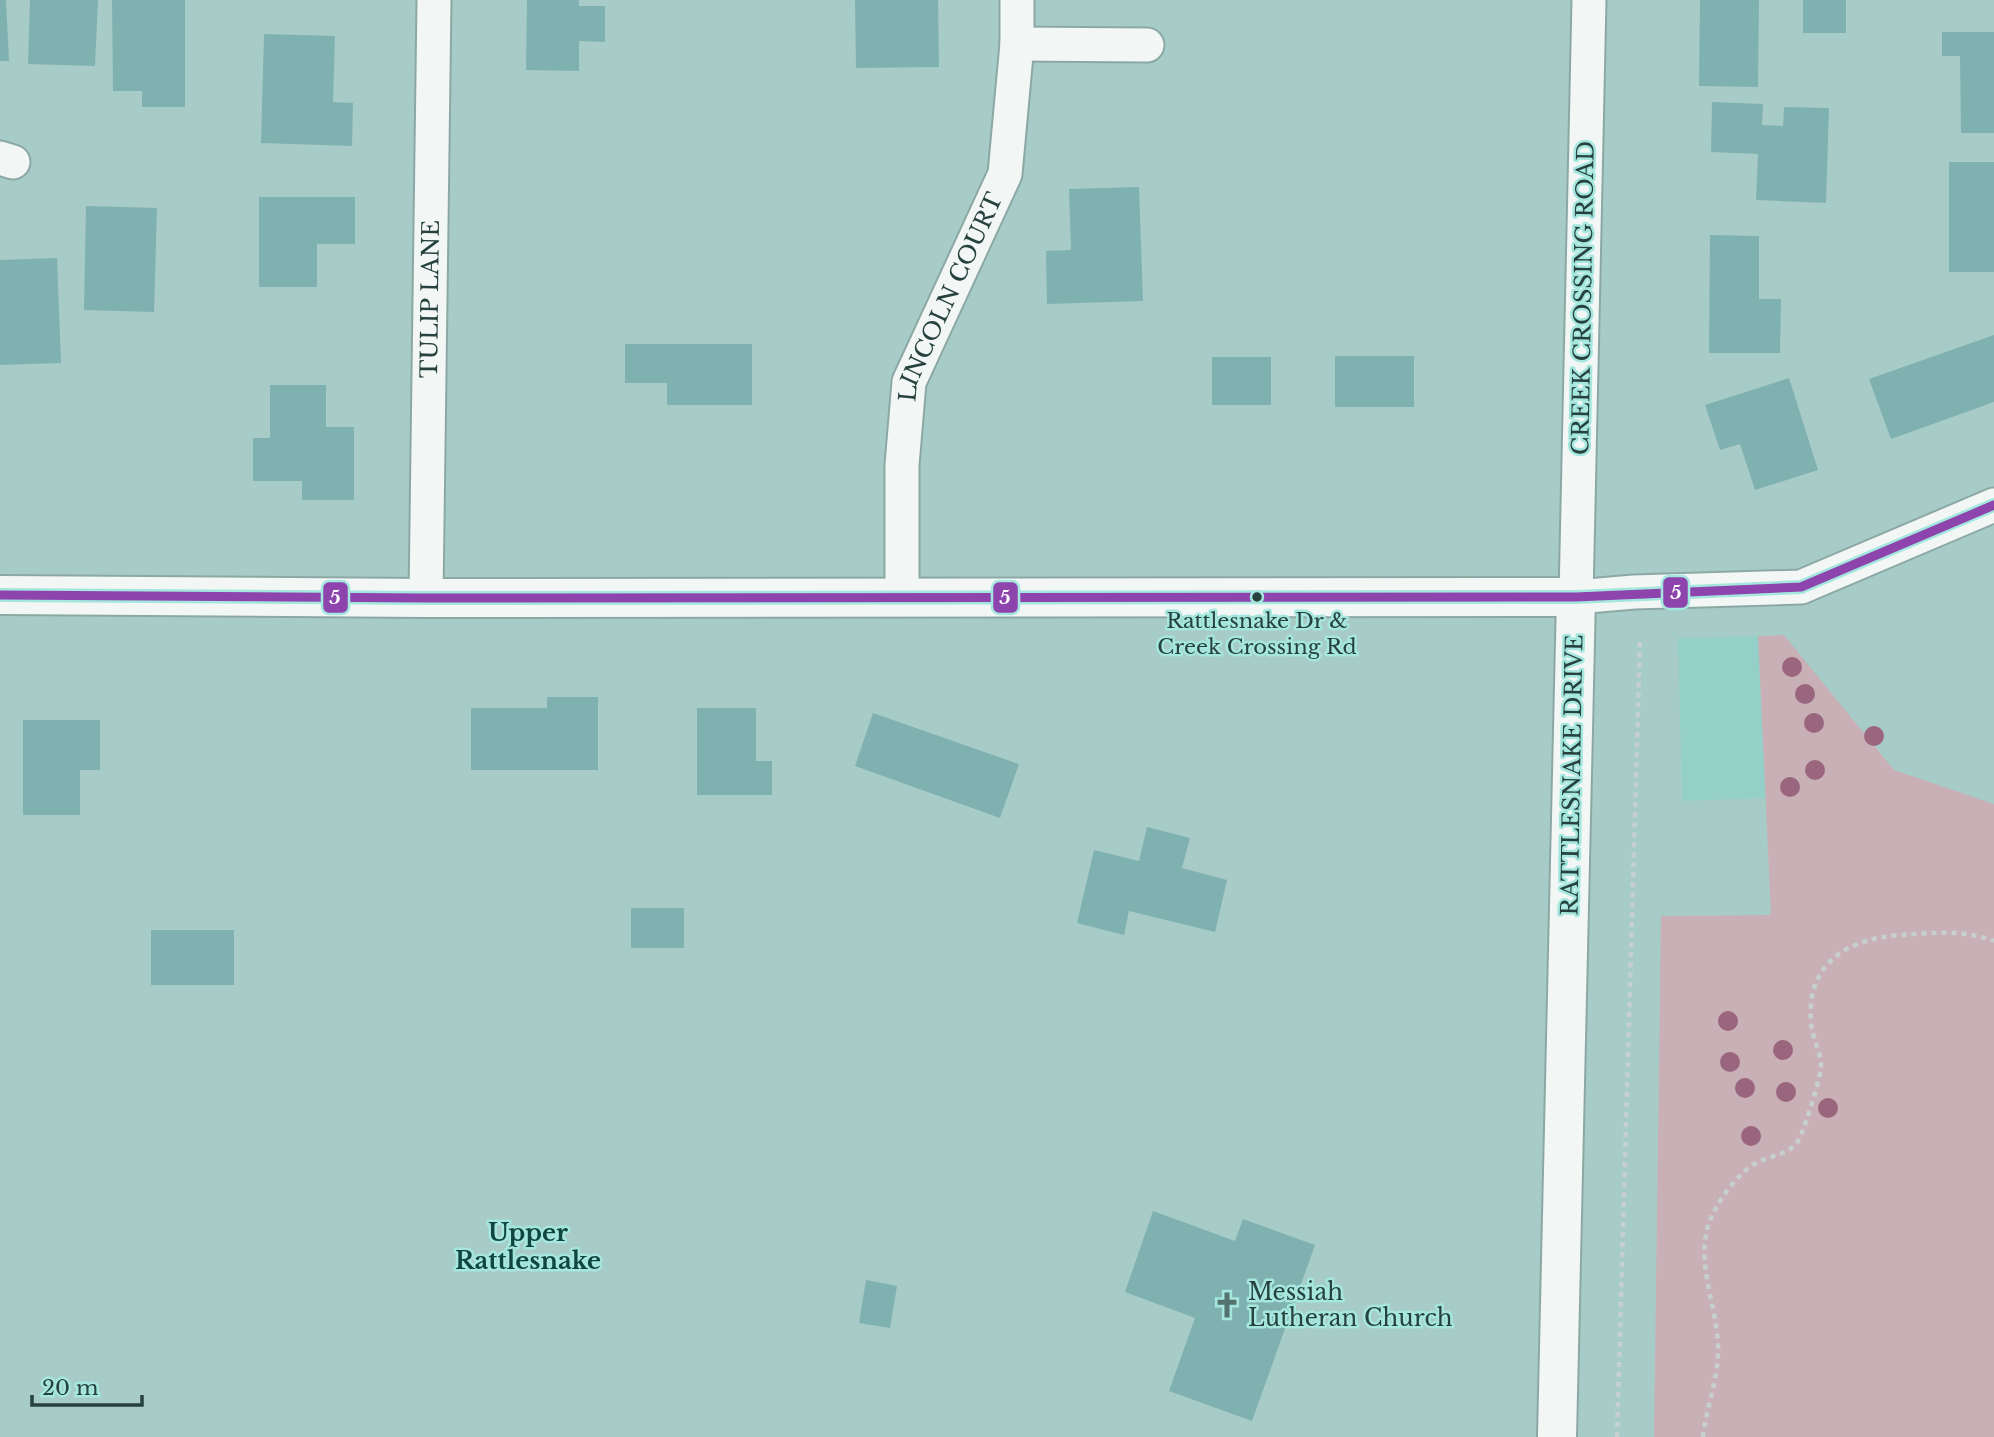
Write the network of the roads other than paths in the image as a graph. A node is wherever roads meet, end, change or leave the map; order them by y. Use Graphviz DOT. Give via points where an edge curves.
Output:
graph roads {
  1 [pos="434,0"];
  2 [pos="1017,0"];
  3 [pos="1588,0"];
  4 [pos="1017,44"];
  5 [pos="1147,45"];
  6 [pos="1994,505"];
  7 [pos="0,595"];
  8 [pos="1576,597"];
  9 [pos="426,598"];
  10 [pos="902,598"];
  11 [pos="1557,1437"];
  1 -- 9 [label="street, TULIP LANE"];
  2 -- 4 [label="street, LINCOLN COURT"];
  3 -- 8 [label="street, CREEK CROSSING ROAD"];
  4 -- 5 [label="street"];
  4 -- 10 [label="street, LINCOLN COURT" via="1005,174 909,382 902,465"];
  6 -- 8 [label="street" via="1801,587"];
  7 -- 9 [label="street"];
  8 -- 10 [label="street"];
  8 -- 11 [label="street, RATTLESNAKE DRIVE"];
  9 -- 10 [label="street"];
}
